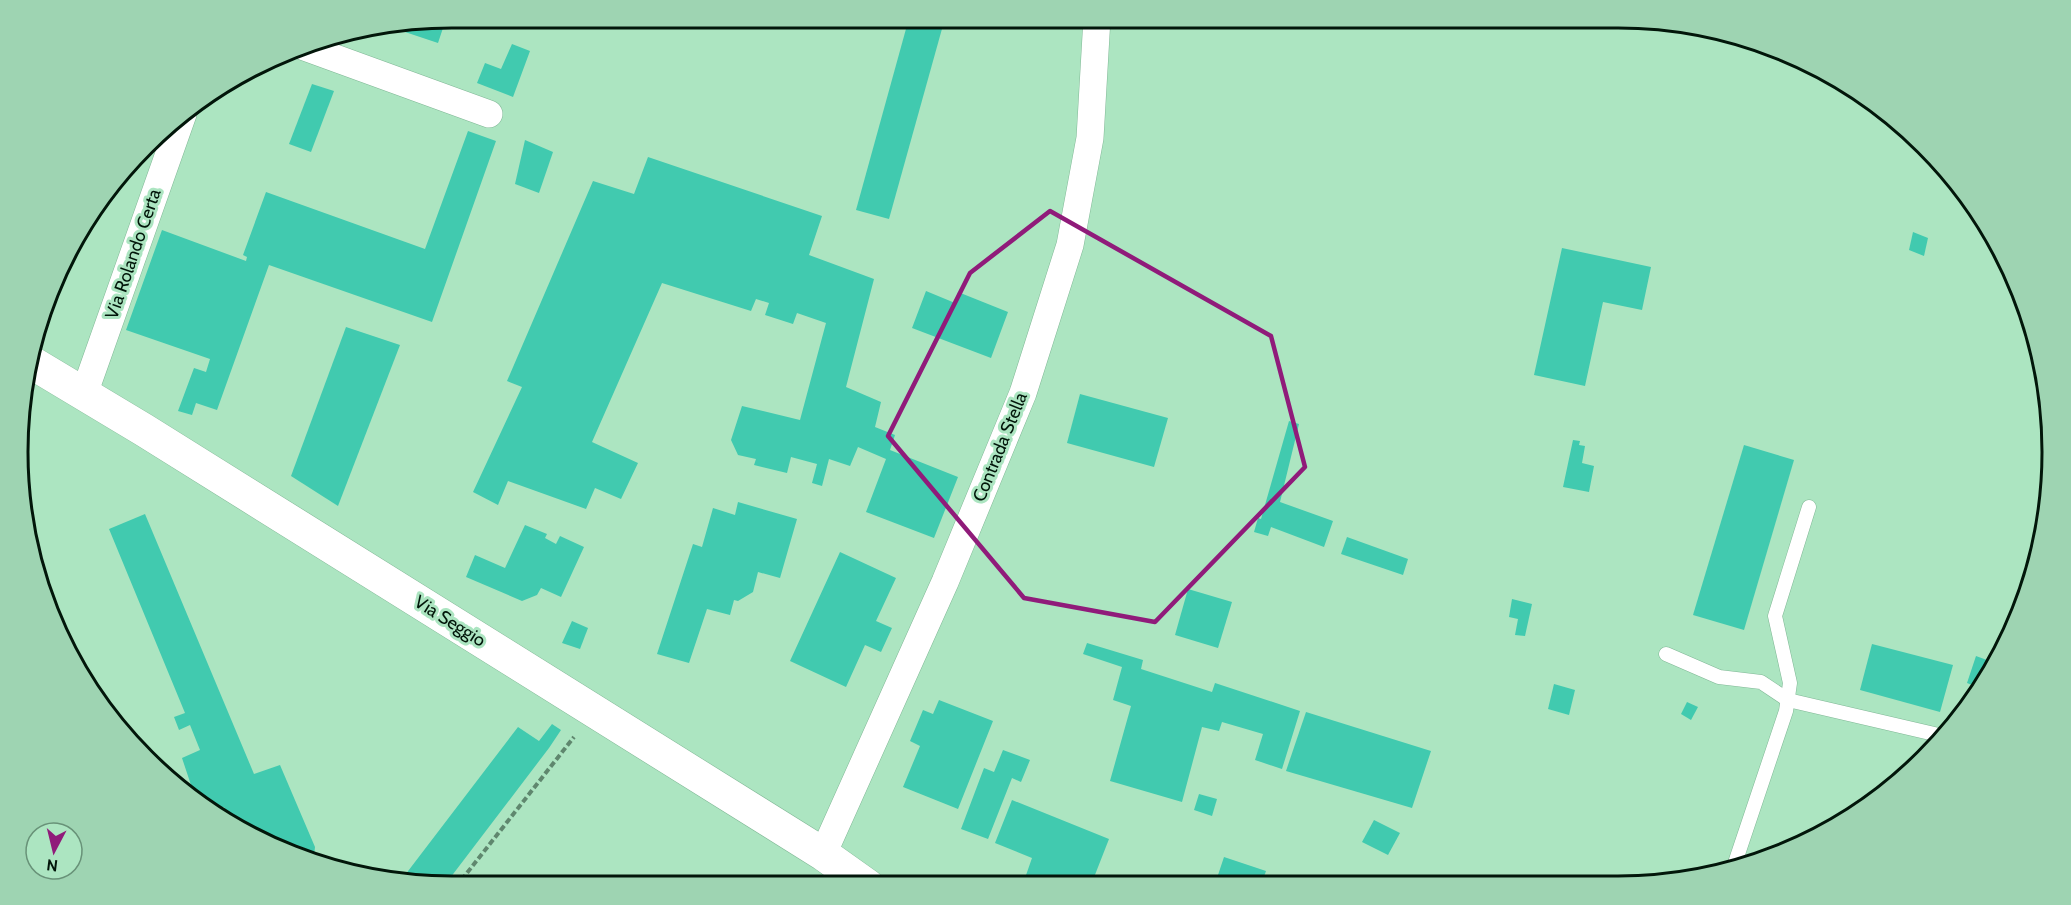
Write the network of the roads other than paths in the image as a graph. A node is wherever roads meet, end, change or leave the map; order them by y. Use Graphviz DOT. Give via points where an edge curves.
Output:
graph roads {
  1 [pos="1096,28"];
  2 [pos="316,51"];
  3 [pos="489,114"];
  4 [pos="177,130"];
  5 [pos="38,366"];
  6 [pos="84,394"];
  7 [pos="1809,507"];
  8 [pos="1666,654"];
  9 [pos="1788,700"];
  10 [pos="1935,734"];
  11 [pos="824,854"];
  12 [pos="1736,860"];
  13 [pos="854,876"];
  1 -- 11 [label="street, Contrada Stella" via="1090,138 1070,245 1026,381 945,582"];
  2 -- 3 [label="street"];
  4 -- 6 [label="street, Via Rolando Certa"];
  5 -- 6 [label="street, Via Seggio"];
  6 -- 11 [label="street, Via Seggio"];
  7 -- 9 [label="lane" via="1775,616 1790,683"];
  8 -- 9 [label="lane" via="1719,677 1761,682"];
  9 -- 10 [label="lane"];
  9 -- 12 [label="lane"];
  11 -- 13 [label="street, Via Seggio"];
}
